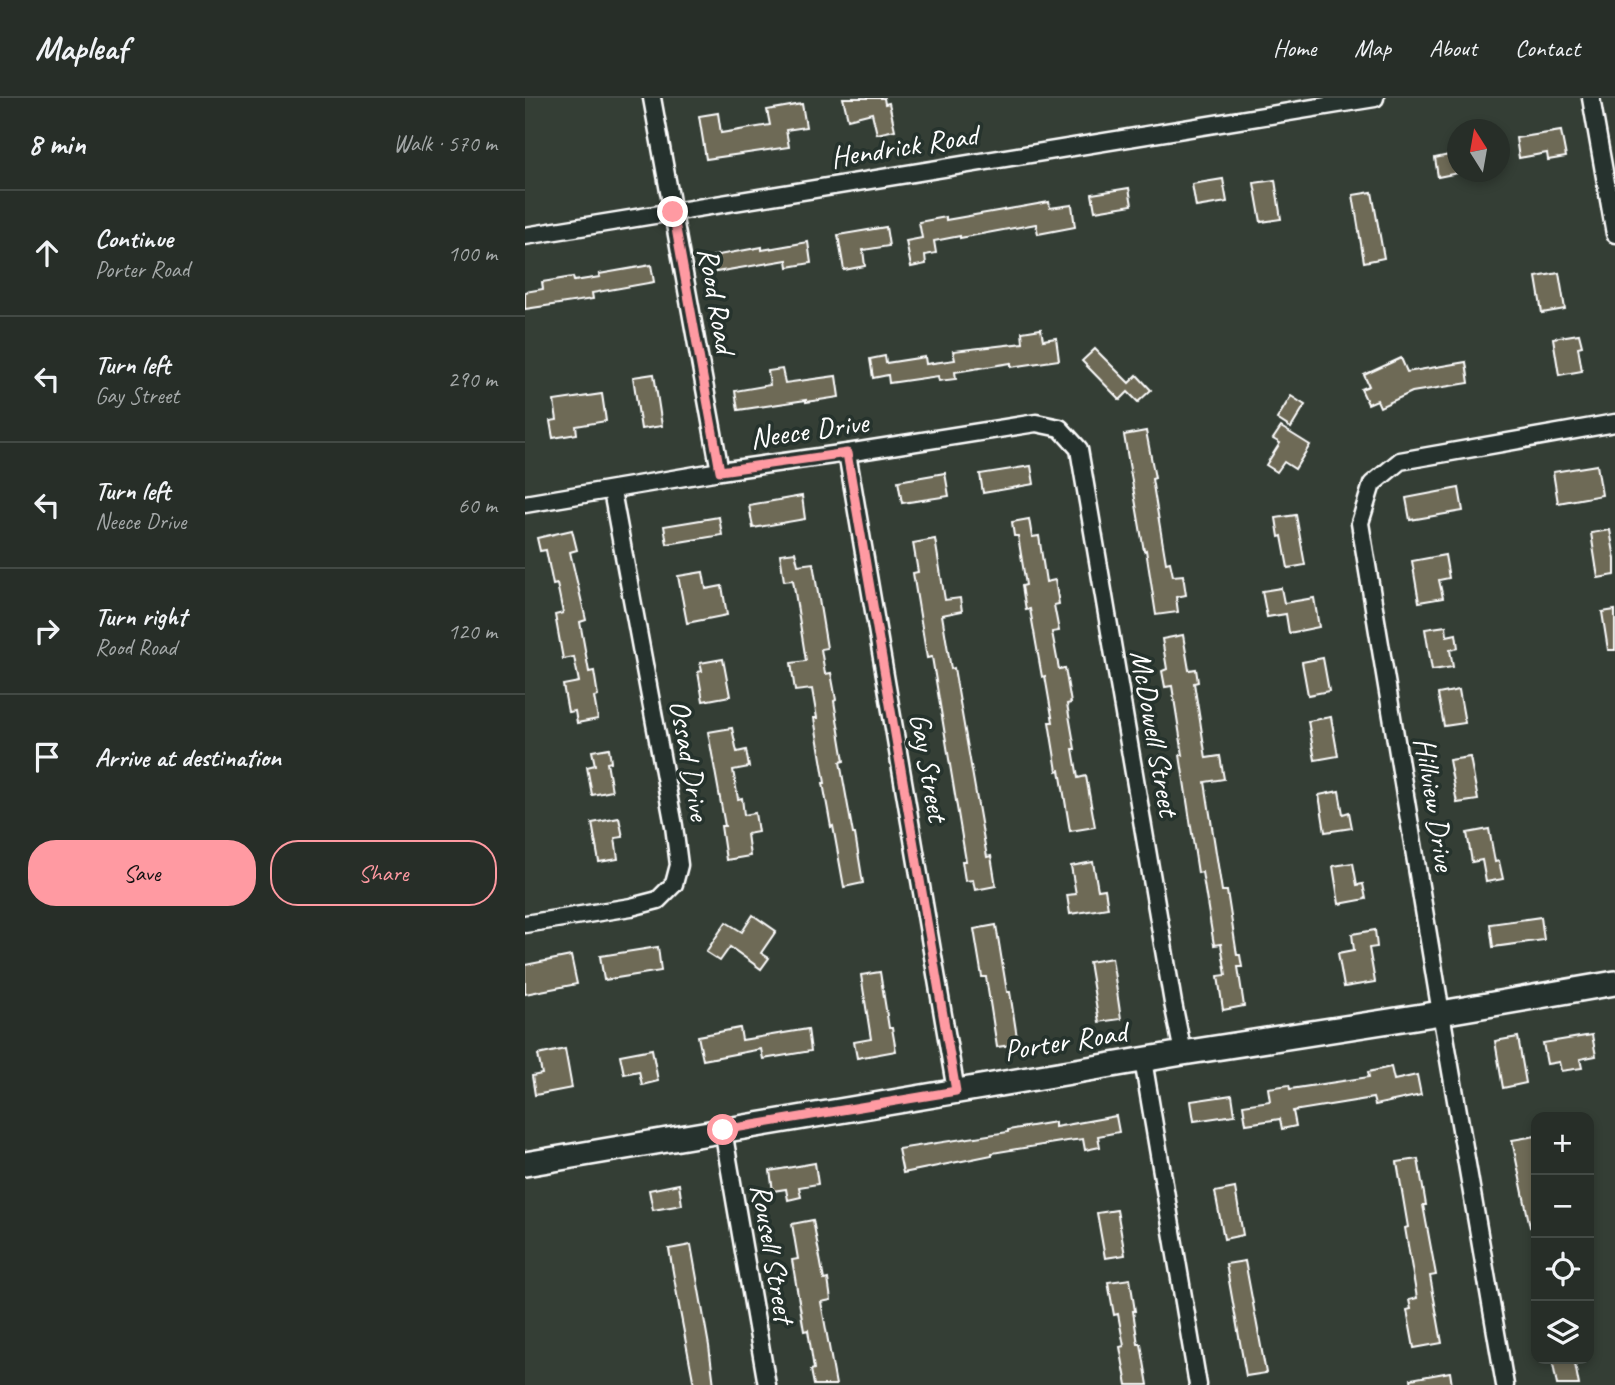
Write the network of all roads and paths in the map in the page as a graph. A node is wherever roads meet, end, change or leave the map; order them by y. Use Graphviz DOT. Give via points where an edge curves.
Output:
graph roads {
  1 [pos="652,98"];
  2 [pos="1375,98"];
  3 [pos="1591,98"];
  4 [pos="673,212"];
  5 [pos="1615,234"];
  6 [pos="525,236"];
  7 [pos="1615,423"];
  8 [pos="1060,428"];
  9 [pos="847,453"];
  10 [pos="720,471"];
  11 [pos="612,491"];
  12 [pos="525,504"];
  13 [pos="525,924"];
  14 [pos="1615,983"];
  15 [pos="1441,1013"];
  16 [pos="1183,1053"];
  17 [pos="1143,1060"];
  18 [pos="956,1091"];
  19 [pos="723,1130"];
  20 [pos="525,1164"];
  21 [pos="767,1385"];
  22 [pos="1198,1385"];
  23 [pos="1505,1385"];
  1 -- 4 [label="street, Rood Road"];
  2 -- 4 [label="street, Hendrick Road"];
  3 -- 5 [label="street"];
  4 -- 6 [label="street, Hendrick Road"];
  4 -- 10 [label="street, Rood Road"];
  7 -- 15 [label="street, Hillview Drive" via="1401,461 1372,484 1360,523"];
  8 -- 9 [label="street, Neece Drive" via="1036,423"];
  8 -- 16 [label="street, McDowell Street" via="1079,449"];
  9 -- 10 [label="street, Neece Drive"];
  9 -- 18 [label="street, Gay Street"];
  10 -- 11 [label="street, Neece Drive"];
  11 -- 12 [label="street, Neece Drive"];
  11 -- 13 [label="street, Ossad Drive" via="679,865 674,884 658,900"];
  14 -- 15 [label="street, Porter Road"];
  15 -- 16 [label="street, Porter Road"];
  15 -- 23 [label="street, Hillview Drive"];
  16 -- 17 [label="street, Porter Road"];
  17 -- 18 [label="street, Porter Road"];
  17 -- 22 [label="street"];
  18 -- 19 [label="street, Porter Road"];
  19 -- 20 [label="street, Porter Road"];
  19 -- 21 [label="street, Rousell Street"];
}
